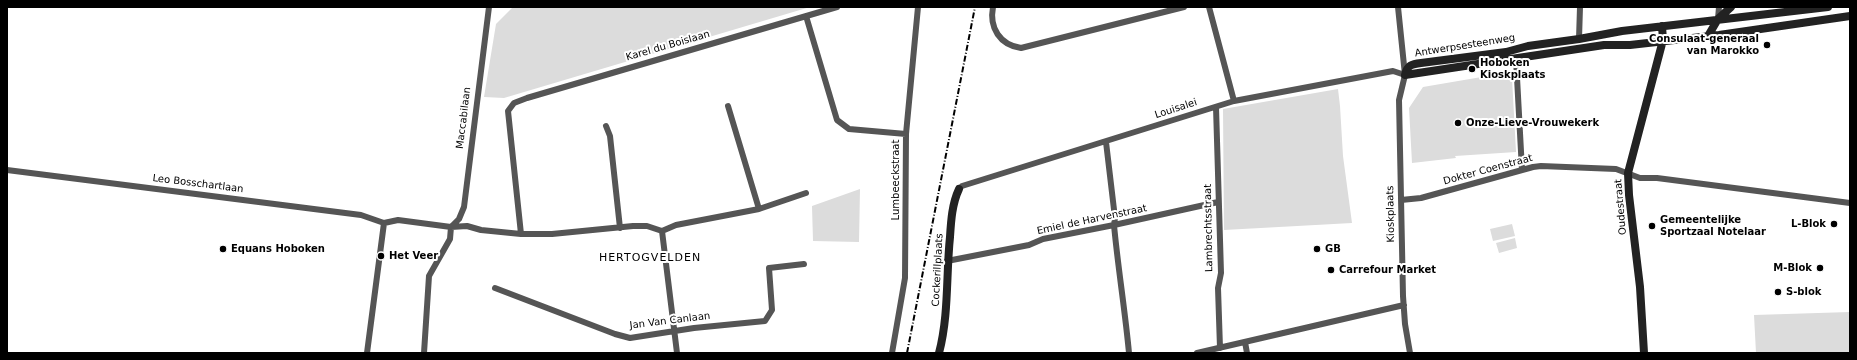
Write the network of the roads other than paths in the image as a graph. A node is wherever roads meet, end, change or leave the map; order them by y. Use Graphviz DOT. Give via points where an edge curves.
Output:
graph roads {
  1 [pos="488,7"];
  2 [pos="837,7"];
  3 [pos="918,7"];
  4 [pos="993,7"];
  5 [pos="1184,7"];
  6 [pos="1209,7"];
  7 [pos="1398,7"];
  8 [pos="1580,7"];
  9 [pos="1720,7"];
  10 [pos="1731,7"];
  11 [pos="1749,7"];
  12 [pos="1828,7"];
  13 [pos="1819,8"];
  14 [pos="1753,15"];
  15 [pos="806,16"];
  16 [pos="1850,16"];
  17 [pos="1718,19"];
  18 [pos="1662,26"];
  19 [pos="1708,36"];
  20 [pos="1579,39"];
  21 [pos="1663,40"];
  22 [pos="1516,59"];
  23 [pos="1405,74"];
  24 [pos="1234,101"];
  25 [pos="728,106"];
  26 [pos="1216,107"];
  27 [pos="606,126"];
  28 [pos="906,134"];
  29 [pos="1106,142"];
  30 [pos="7,170"];
  31 [pos="1522,170"];
  32 [pos="1628,173"];
  33 [pos="958,189"];
  34 [pos="806,193"];
  35 [pos="1401,200"];
  36 [pos="1218,202"];
  37 [pos="1850,203"];
  38 [pos="759,209"];
  39 [pos="384,224"];
  40 [pos="1114,225"];
  41 [pos="451,227"];
  42 [pos="620,228"];
  43 [pos="662,231"];
  44 [pos="521,234"];
  45 [pos="947,261"];
  46 [pos="804,264"];
  47 [pos="495,288"];
  48 [pos="1404,305"];
  49 [pos="675,332"];
  50 [pos="1245,342"];
  51 [pos="1220,348"];
  52 [pos="367,353"];
  53 [pos="424,353"];
  54 [pos="677,353"];
  55 [pos="892,353"];
  56 [pos="940,353"];
  57 [pos="1129,353"];
  58 [pos="1197,353"];
  59 [pos="1247,353"];
  60 [pos="1410,353"];
  61 [pos="1644,353"];
  1 -- 41 [label="street, Maccabilaan" via="464,207 459,219"];
  2 -- 15 [label="street, Karel du Boislaan"];
  3 -- 28 [label="street, Lumbeeckstraat"];
  4 -- 5 [label="street" via="992,13 999,38 1021,48"];
  6 -- 24 [label="street"];
  7 -- 23 [label="street, Kioskplaats"];
  8 -- 20 [label="street"];
  9 -- 10 [label="street"];
  9 -- 17 [label="street"];
  10 -- 17 [label="street"];
  11 -- 14 [label="street"];
  12 -- 13 [label="street, Antwerpsesteenweg"];
  13 -- 14 [label="street, Antwerpsesteenweg"];
  14 -- 17 [label="street, Antwerpsesteenweg"];
  15 -- 28 [label="street" via="837,120 849,129"];
  15 -- 44 [label="street, Karel du Boislaan" via="514,103 508,111"];
  16 -- 19 [label="street, Antwerpsesteenweg"];
  17 -- 18 [label="street, Antwerpsesteenweg"];
  17 -- 19 [label="street"];
  18 -- 20 [label="street, Antwerpsesteenweg"];
  18 -- 21 [label="street, Oudestraat"];
  19 -- 21 [label="street, Antwerpsesteenweg"];
  20 -- 23 [label="street, Antwerpsesteenweg" via="1415,64 1407,68"];
  21 -- 22 [label="street, Antwerpsesteenweg" via="1630,45 1604,45"];
  21 -- 32 [label="street, Oudestraat"];
  22 -- 23 [label="street, Antwerpsesteenweg"];
  22 -- 31 [label="street"];
  23 -- 24 [label="street, Louisalei" via="1393,71"];
  23 -- 35 [label="street, Kioskplaats" via="1399,100"];
  24 -- 26 [label="street, Louisalei"];
  25 -- 38 [label="street"];
  26 -- 29 [label="street, Louisalei"];
  26 -- 36 [label="street, Lambrechtsstraat"];
  27 -- 42 [label="street" via="610,136"];
  28 -- 55 [label="street, Lumbeeckstraat" via="906,267"];
  29 -- 33 [label="street, Louisalei"];
  29 -- 40 [label="street"];
  30 -- 39 [label="street, Leo Bosschartlaan" via="361,215"];
  31 -- 32 [label="street, Dokter Coenstraat" via="1541,166 1616,169"];
  31 -- 35 [label="street, Dokter Coenstraat" via="1421,198"];
  32 -- 37 [label="street, Dokter Coenstraat" via="1640,178"];
  32 -- 61 [label="street, Oudestraat"];
  33 -- 45 [label="street, Cockerillplaats" via="951,218"];
  34 -- 38 [label="street"];
  35 -- 48 [label="street, Kioskplaats"];
  36 -- 40 [label="street, Emiel de Harvenstraat"];
  36 -- 51 [label="street, Lambrechtsstraat" via="1221,273 1218,288"];
  38 -- 43 [label="street" via="676,225"];
  39 -- 41 [label="street" via="398,220"];
  39 -- 52 [label="street"];
  40 -- 45 [label="street, Emiel de Harvenstraat"];
  40 -- 57 [label="street"];
  41 -- 44 [label="street" via="467,226"];
  41 -- 53 [label="street" via="450,239 429,276"];
  42 -- 43 [label="street" via="647,226"];
  42 -- 44 [label="street"];
  43 -- 49 [label="street"];
  45 -- 56 [label="street, Cockerillplaats" via="944,334"];
  46 -- 49 [label="street, Jan Van Canlaan" via="769,268 772,310 765,321"];
  47 -- 49 [label="street, Jan Van Canlaan" via="617,335 630,338"];
  48 -- 50 [label="street"];
  48 -- 60 [label="street, Kioskplaats"];
  49 -- 54 [label="street"];
  50 -- 51 [label="street"];
  50 -- 59 [label="street"];
  51 -- 58 [label="street"];
}
